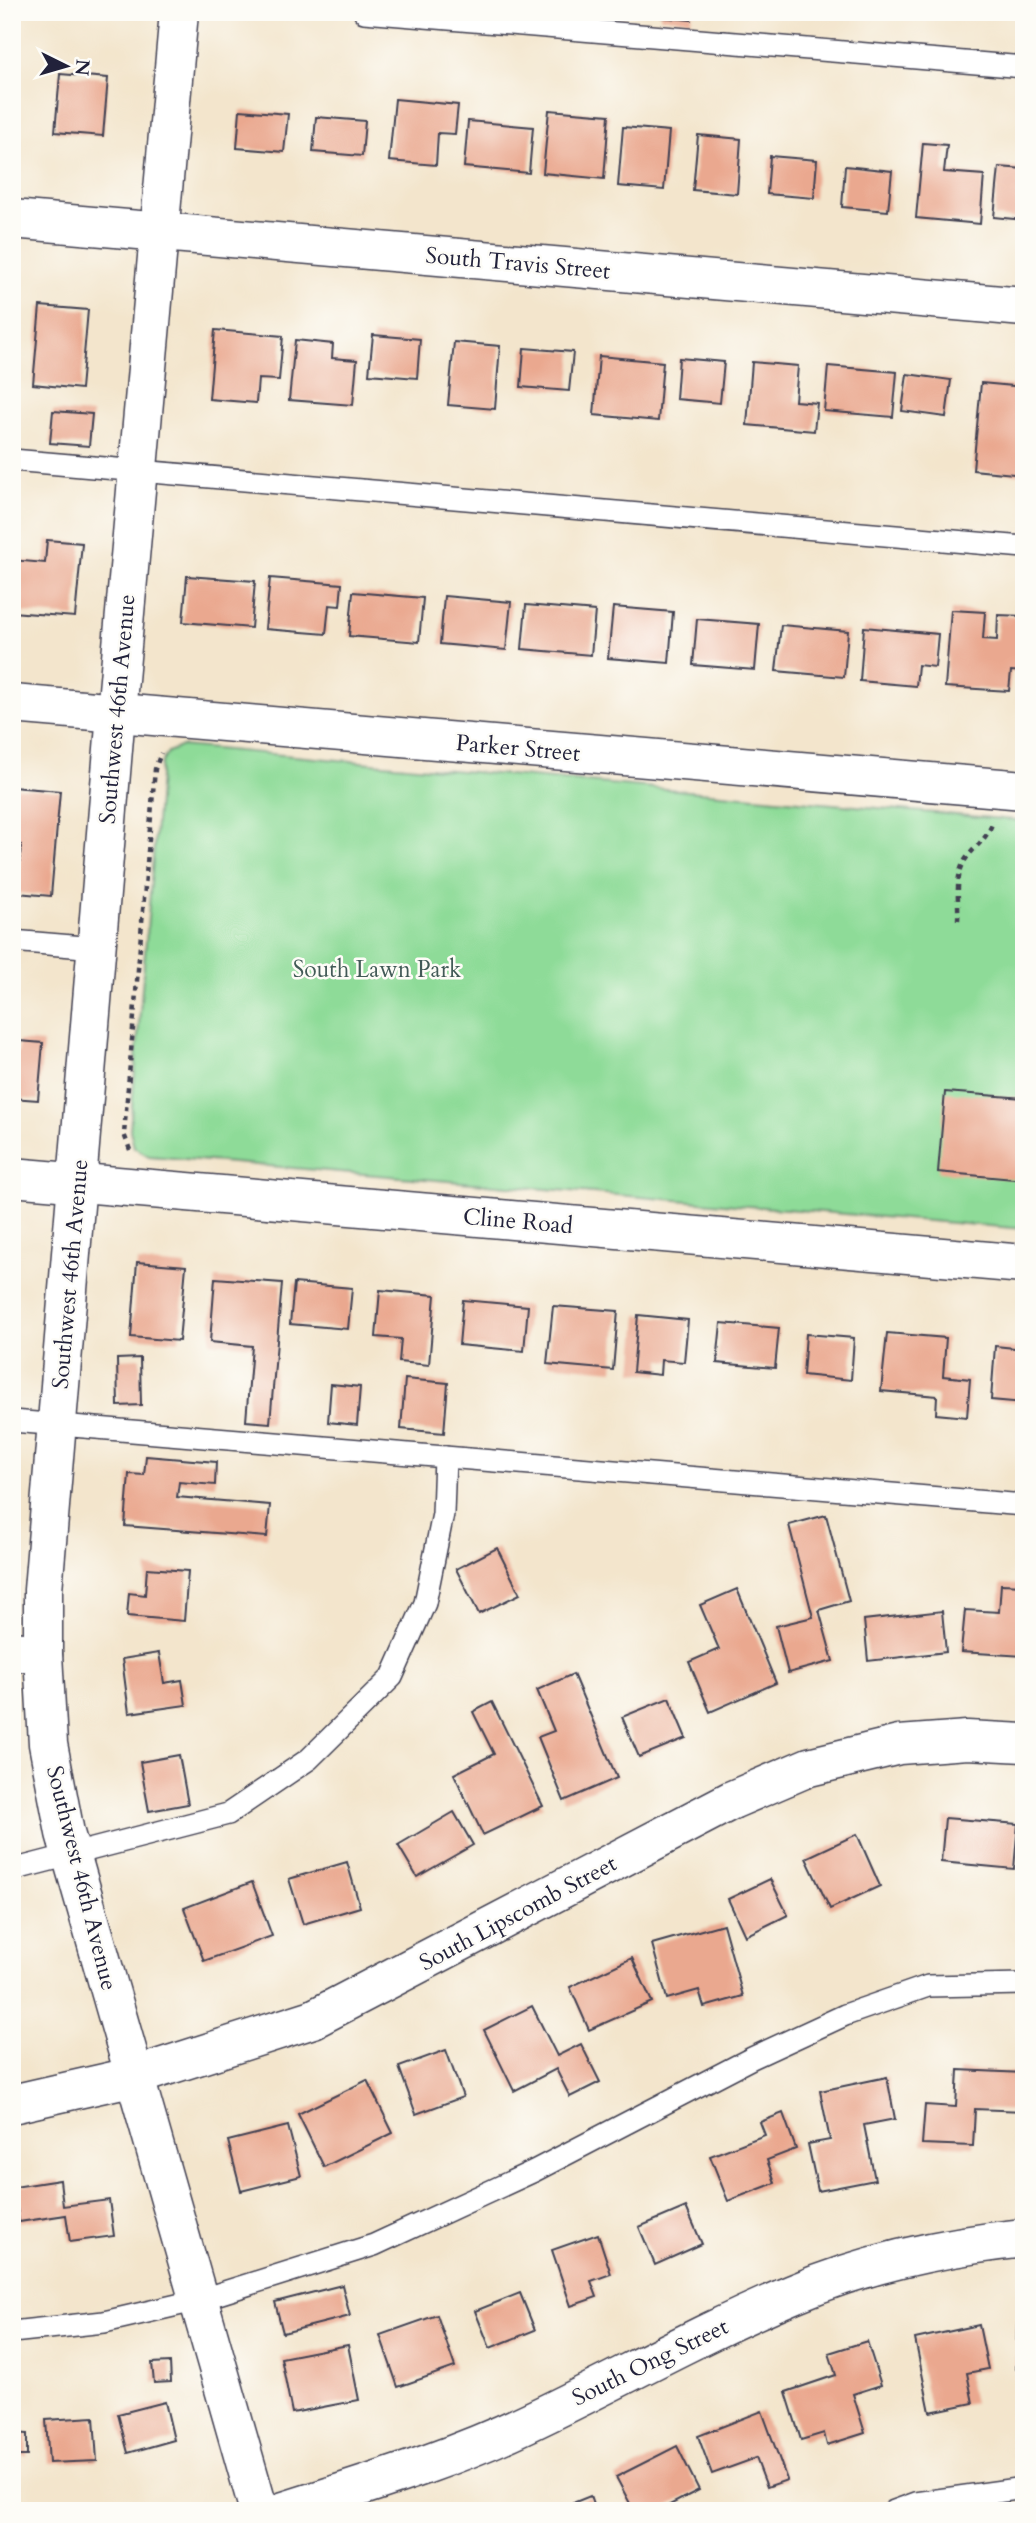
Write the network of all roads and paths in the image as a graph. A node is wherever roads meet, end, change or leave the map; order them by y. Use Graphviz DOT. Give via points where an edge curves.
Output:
graph roads {
  1 [pos="179,12"];
  2 [pos="363,12"];
  3 [pos="1024,68"];
  4 [pos="12,219"];
  5 [pos="160,232"];
  6 [pos="1024,307"];
  7 [pos="12,460"];
  8 [pos="138,472"];
  9 [pos="1024,547"];
  10 [pos="12,704"];
  11 [pos="116,713"];
  12 [pos="162,749"];
  13 [pos="1010,801"];
  14 [pos="958,920"];
  15 [pos="12,941"];
  16 [pos="96,948"];
  17 [pos="131,1153"];
  18 [pos="12,1177"];
  19 [pos="77,1183"];
  20 [pos="1024,1264"];
  21 [pos="12,1420"];
  22 [pos="57,1424"];
  23 [pos="445,1457"];
  24 [pos="1024,1505"];
  25 [pos="28,1652"];
  26 [pos="1024,1743"];
  27 [pos="71,1856"];
  28 [pos="12,1870"];
  29 [pos="1024,1984"];
  30 [pos="135,2076"];
  31 [pos="12,2104"];
  32 [pos="1024,2238"];
  33 [pos="199,2300"];
  34 [pos="12,2332"];
  35 [pos="1024,2488"];
  36 [pos="259,2511"];
  37 [pos="284,2511"];
  38 [pos="894,2511"];
  1 -- 5 [label="street, Southwest 46th Avenue"];
  2 -- 3 [label="lane"];
  4 -- 5 [label="street, South Travis Street"];
  5 -- 6 [label="street, South Travis Street"];
  5 -- 8 [label="street, Southwest 46th Avenue"];
  7 -- 8 [label="lane"];
  8 -- 9 [label="lane"];
  8 -- 11 [label="street, Southwest 46th Avenue"];
  10 -- 11 [label="street, Parker Street"];
  11 -- 13 [label="street, Parker Street"];
  11 -- 16 [label="street, Southwest 46th Avenue"];
  12 -- 17 [label="path" via="155,769 124,1134"];
  13 -- 14 [label="path" via="987,838 964,862 959,876"];
  15 -- 16 [label="lane"];
  16 -- 19 [label="street, Southwest 46th Avenue"];
  18 -- 19 [label="street, Cline Road"];
  19 -- 20 [label="street, Cline Road"];
  19 -- 22 [label="street, Southwest 46th Avenue"];
  21 -- 22 [label="lane"];
  22 -- 23 [label="lane"];
  22 -- 25 [label="street, Southwest 46th Avenue" via="43,1590"];
  23 -- 24 [label="lane"];
  23 -- 27 [label="lane" via="443,1514 425,1603 392,1677 309,1759 228,1814"];
  25 -- 27 [label="street, Southwest 46th Avenue"];
  26 -- 30 [label="street, South Lipscomb Street" via="967,1740 899,1745 809,1767 732,1800 313,2019"];
  27 -- 28 [label="lane"];
  27 -- 30 [label="street, Southwest 46th Avenue"];
  29 -- 33 [label="lane" via="928,1986 845,2015 534,2171 374,2245"];
  30 -- 31 [label="street, South Lipscomb Street"];
  30 -- 33 [label="street, Southwest 46th Avenue"];
  32 -- 37 [label="street, South Ong Street" via="965,2244 889,2262 795,2293 525,2424 397,2474"];
  33 -- 34 [label="lane" via="104,2322"];
  33 -- 36 [label="street, Southwest 46th Avenue"];
  35 -- 38 [label="lane" via="916,2502"];
}
